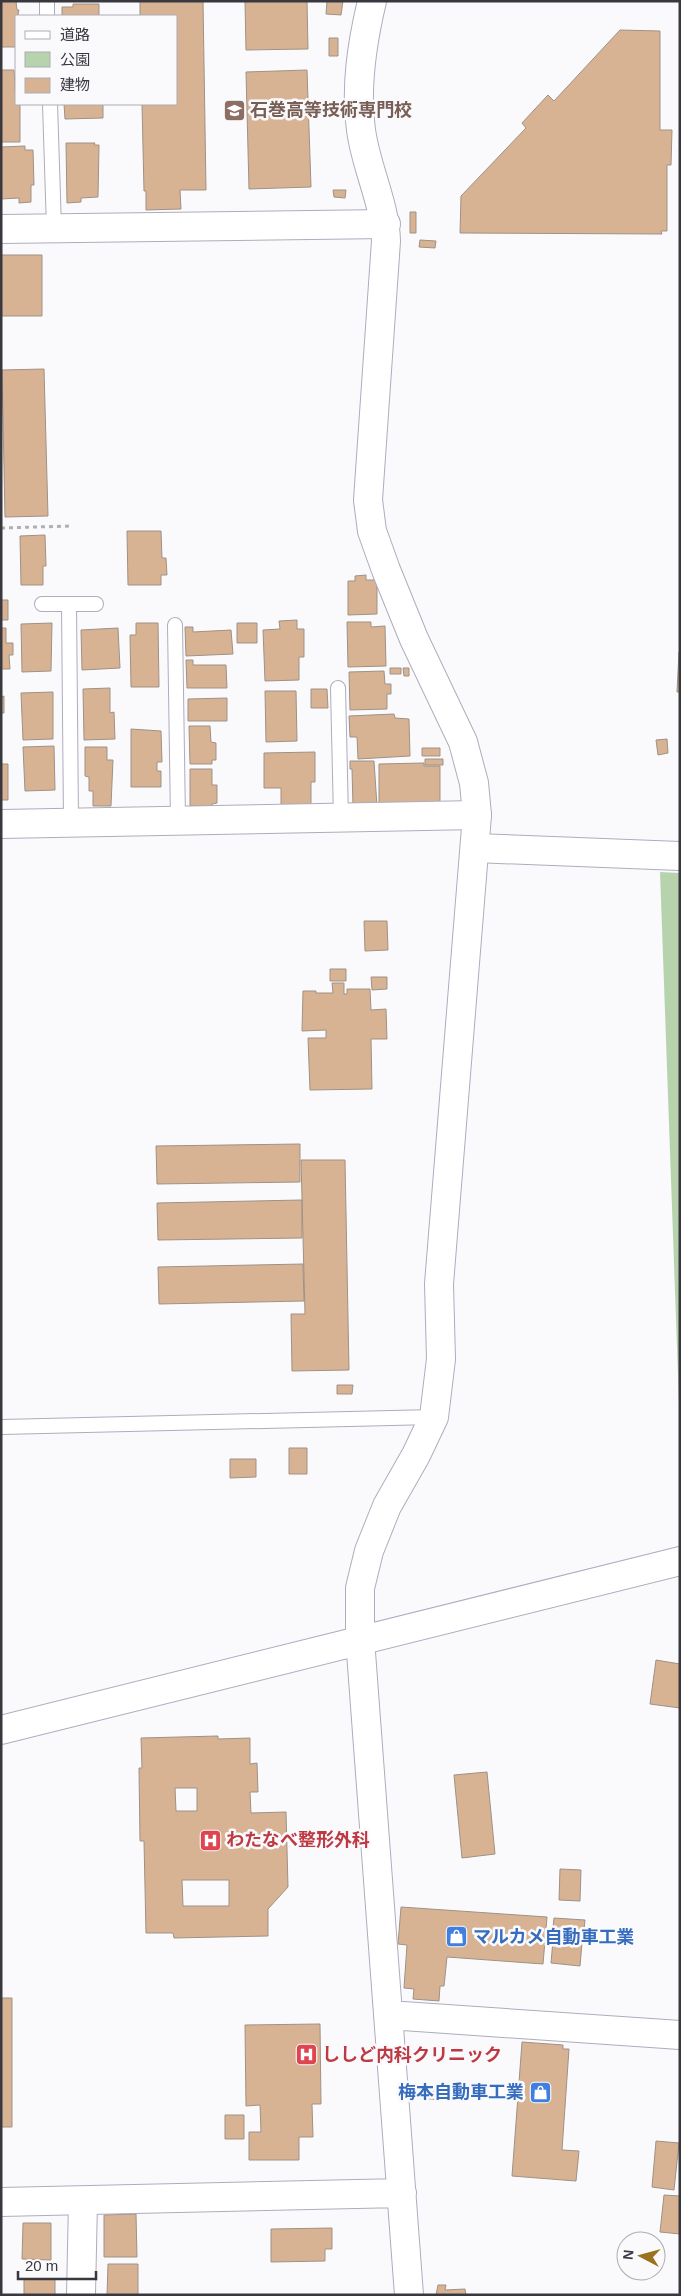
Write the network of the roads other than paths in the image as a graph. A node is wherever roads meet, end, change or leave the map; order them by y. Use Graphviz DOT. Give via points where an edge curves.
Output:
graph roads {
  1 [pos="47,1"];
  2 [pos="372,1"];
  3 [pos="48,15"];
  4 [pos="50,105"];
  5 [pos="386,224"];
  6 [pos="54,228"];
  7 [pos="1,229"];
  8 [pos="42,604"];
  9 [pos="69,604"];
  10 [pos="96,604"];
  11 [pos="175,625"];
  12 [pos="338,688"];
  13 [pos="477,815"];
  14 [pos="341,818"];
  15 [pos="178,820"];
  16 [pos="71,822"];
  17 [pos="1,824"];
  18 [pos="475,848"];
  19 [pos="680,856"];
  20 [pos="434,1417"];
  21 [pos="1,1427"];
  22 [pos="680,1561"];
  23 [pos="360,1639"];
  24 [pos="1,1730"];
  25 [pos="388,2015"];
  26 [pos="680,2035"];
  27 [pos="402,2193"];
  28 [pos="83,2201"];
  29 [pos="1,2202"];
  30 [pos="81,2295"];
  31 [pos="409,2295"];
  1 -- 3 [label="lane"];
  2 -- 5 [label="street" via="360,64 360,130"];
  4 -- 6 [label="lane"];
  5 -- 6 [label="street"];
  5 -- 13 [label="street" via="368,500 372,531 414,639 462,742 474,783"];
  6 -- 7 [label="street"];
  8 -- 9 [label="lane"];
  9 -- 10 [label="lane"];
  9 -- 16 [label="lane"];
  11 -- 15 [label="lane"];
  12 -- 14 [label="lane"];
  13 -- 14 [label="street"];
  13 -- 18 [label="street"];
  14 -- 15 [label="street"];
  15 -- 16 [label="street"];
  16 -- 17 [label="street"];
  18 -- 19 [label="street"];
  18 -- 20 [label="street" via="439,1284 440,1359"];
  20 -- 21 [label="lane"];
  20 -- 23 [label="street" via="387,1506 369,1551 360,1588"];
  22 -- 23 [label="street"];
  23 -- 24 [label="street"];
  23 -- 25 [label="street"];
  25 -- 26 [label="street"];
  25 -- 27 [label="street"];
  27 -- 28 [label="street"];
  27 -- 31 [label="street"];
  28 -- 29 [label="street"];
  28 -- 30 [label="street"];
}
